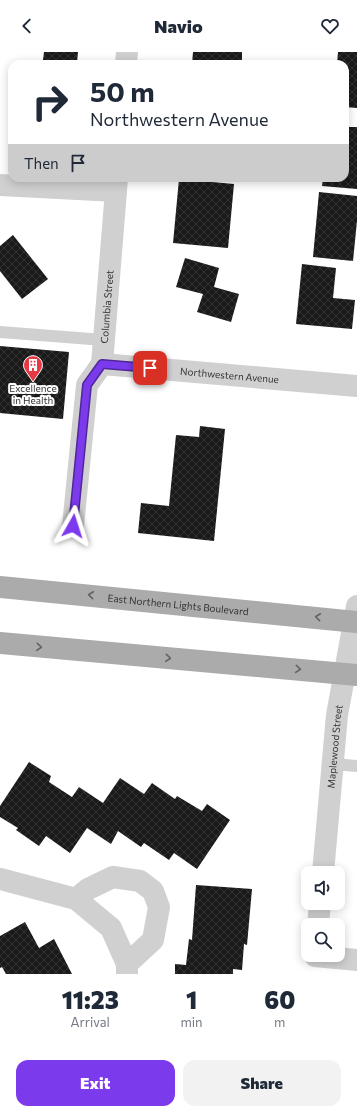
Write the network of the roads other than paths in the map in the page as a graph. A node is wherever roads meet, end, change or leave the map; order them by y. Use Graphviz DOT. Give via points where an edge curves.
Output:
graph roads {
  1 [pos="0,184"];
  2 [pos="117,184"];
  3 [pos="0,332"];
  4 [pos="104,340"];
  5 [pos="102,364"];
  6 [pos="357,386"];
  7 [pos="73,526"];
  8 [pos="0,587"];
  9 [pos="356,616"];
  10 [pos="0,644"];
  11 [pos="351,674"];
  12 [pos="333,764"];
  13 [pos="357,766"];
  14 [pos="324,866"];
  15 [pos="0,879"];
  16 [pos="76,899"];
  17 [pos="357,960"];
  18 [pos="345,961"];
  19 [pos="127,969"];
  1 -- 2 [label="street"];
  2 -- 4 [label="street, Columbia Street"];
  3 -- 4 [label="lane"];
  4 -- 5 [label="street, Columbia Street"];
  5 -- 6 [label="street, Northwestern Avenue"];
  5 -- 7 [label="street" via="87,385"];
  9 -- 8 [label="main road, East Northern Lights Boulevard, one-way"];
  9 -- 11 [label="street, Maplewood Street"];
  10 -- 11 [label="main road, one-way"];
  11 -- 12 [label="street, Maplewood Street" via="337,715"];
  12 -- 13 [label="lane"];
  12 -- 14 [label="street, Maplewood Street"];
  15 -- 16 [label="street"];
  16 -- 19 [label="street" via="111,928"];
  16 -- 19 [label="street" via="88,889 113,877 140,881 153,891 159,907 153,940"];
  17 -- 18 [label="street"];
}
